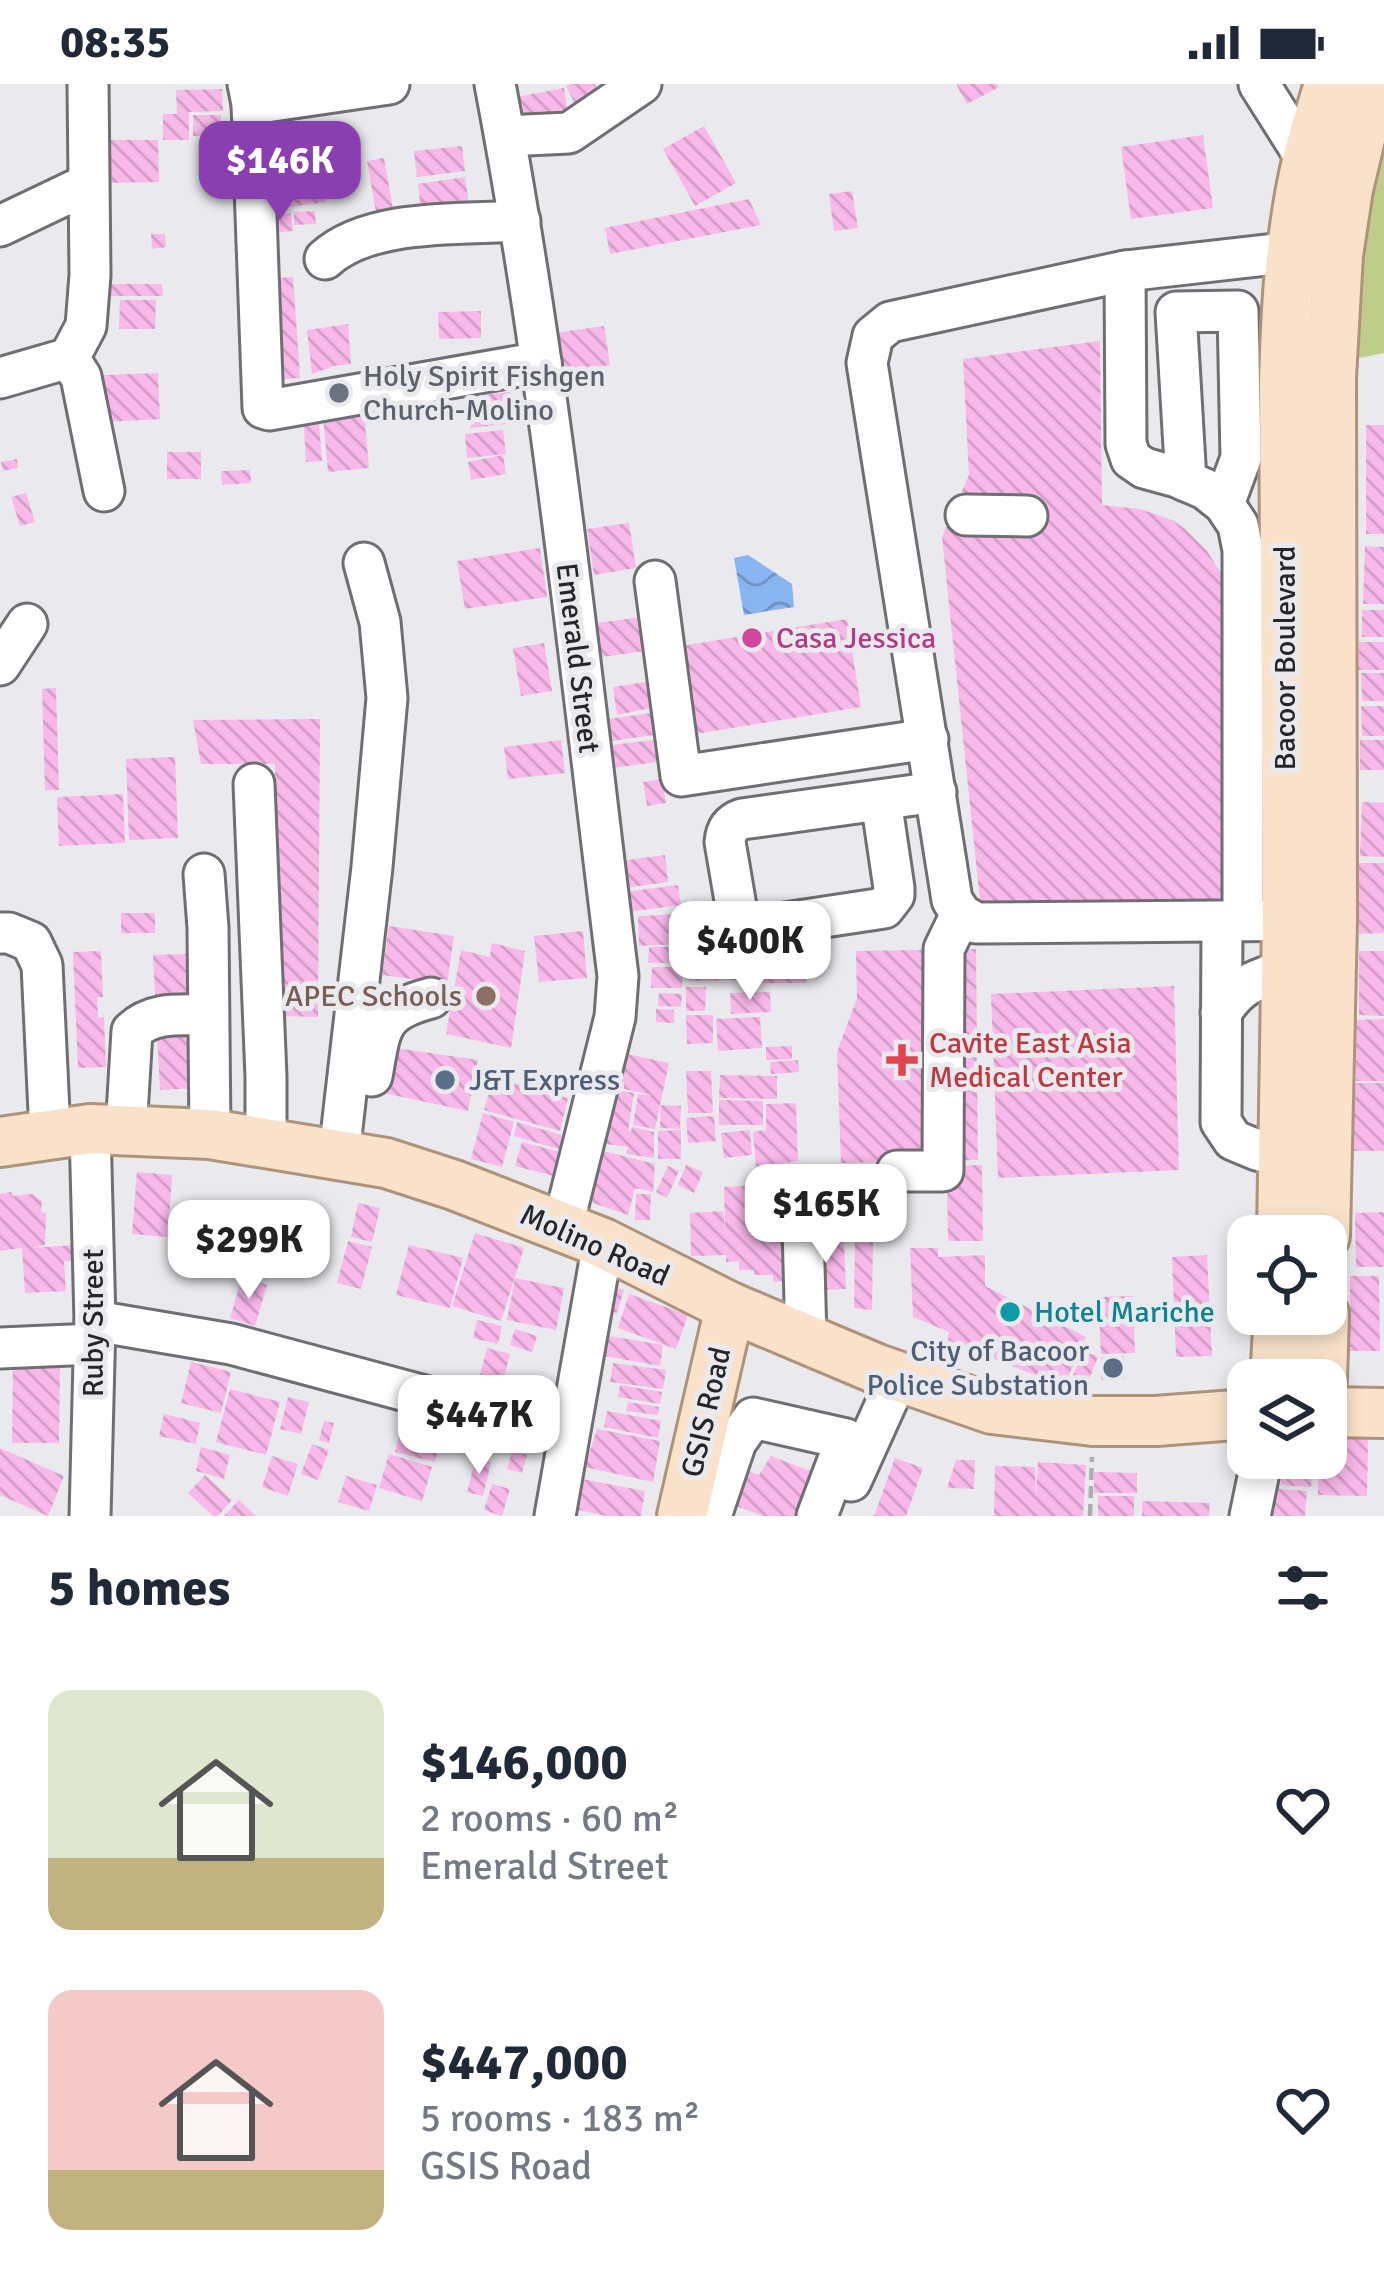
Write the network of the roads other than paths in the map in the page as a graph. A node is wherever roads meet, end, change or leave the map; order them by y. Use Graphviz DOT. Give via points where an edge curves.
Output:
graph roads {
  1 [pos="88,84"];
  2 [pos="388,84"];
  3 [pos="495,84"];
  4 [pos="641,84"];
  5 [pos="1258,84"];
  6 [pos="1329,84"];
  7 [pos="1373,84"];
  8 [pos="250,94"];
  9 [pos="505,136"];
  10 [pos="1307,160"];
  11 [pos="88,184"];
  12 [pos="520,221"];
  13 [pos="0,226"];
  14 [pos="1315,254"];
  15 [pos="326,259"];
  16 [pos="1125,271"];
  17 [pos="1176,312"];
  18 [pos="1125,313"];
  19 [pos="69,358"];
  20 [pos="541,362"];
  21 [pos="0,378"];
  22 [pos="1186,481"];
  23 [pos="104,491"];
  24 [pos="1228,493"];
  25 [pos="966,514"];
  26 [pos="1028,516"];
  27 [pos="1285,525"];
  28 [pos="364,563"];
  29 [pos="656,581"];
  30 [pos="27,624"];
  31 [pos="0,665"];
  32 [pos="928,740"];
  33 [pos="254,784"];
  34 [pos="936,792"];
  35 [pos="881,800"];
  36 [pos="204,874"];
  37 [pos="961,914"];
  38 [pos="1271,920"];
  39 [pos="0,933"];
  40 [pos="1286,970"];
  41 [pos="431,998"];
  42 [pos="1221,1013"];
  43 [pos="208,1015"];
  44 [pos="88,1131"];
  45 [pos="210,1134"];
  46 [pos="0,1142"];
  47 [pos="266,1143"];
  48 [pos="349,1156"];
  49 [pos="1283,1157"];
  50 [pos="897,1171"];
  51 [pos="802,1191"];
  52 [pos="1282,1215"];
  53 [pos="1321,1215"];
  54 [pos="582,1236"];
  55 [pos="730,1307"];
  56 [pos="95,1332"];
  57 [pos="806,1339"];
  58 [pos="0,1348"];
  59 [pos="898,1376"];
  60 [pos="1347,1412"];
  61 [pos="1384,1413"];
  62 [pos="1227,1416"];
  63 [pos="571,1425"];
  64 [pos="1258,1479"];
  65 [pos="90,1516"];
  66 [pos="555,1516"];
  67 [pos="682,1516"];
  68 [pos="711,1516"];
  69 [pos="818,1516"];
  70 [pos="838,1516"];
  71 [pos="1250,1516"];
  1 -- 11 [label="street"];
  2 -- 8 [label="street"];
  3 -- 9 [label="street, Emerald Street"];
  4 -- 9 [label="street" via="569,133"];
  5 -- 10 [label="street"];
  6 -- 10 [label="main road, Bacoor Boulevard"];
  7 -- 14 [label="main road, Bacoor Boulevard" via="1348,189"];
  8 -- 20 [label="street" via="263,408"];
  9 -- 12 [label="street, Emerald Street"];
  10 -- 14 [label="main road, Bacoor Boulevard"];
  11 -- 13 [label="street"];
  11 -- 19 [label="street" via="86,326"];
  12 -- 15 [label="street" via="381,231"];
  12 -- 20 [label="street, Emerald Street"];
  14 -- 16 [label="street"];
  14 -- 27 [label="main road, Bacoor Boulevard" via="1286,308"];
  14 -- 38 [label="main road, Bacoor Boulevard" via="1331,377"];
  16 -- 18 [label="street"];
  16 -- 32 [label="street" via="890,322 873,336 866,363"];
  17 -- 18 [label="street"];
  17 -- 22 [label="street"];
  17 -- 24 [label="street" via="1238,311 1241,458"];
  18 -- 22 [label="street" via="1131,459"];
  19 -- 21 [label="street"];
  19 -- 23 [label="street" via="81,377"];
  20 -- 54 [label="street, Emerald Street" via="618,976"];
  22 -- 24 [label="street"];
  24 -- 27 [label="street"];
  24 -- 38 [label="street" via="1243,550"];
  25 -- 26 [label="street"];
  27 -- 38 [label="main road, Bacoor Boulevard"];
  28 -- 48 [label="street" via="387,698"];
  29 -- 32 [label="street" via="681,776"];
  30 -- 31 [label="street"];
  32 -- 34 [label="street"];
  33 -- 47 [label="street"];
  34 -- 35 [label="street"];
  34 -- 37 [label="street" via="952,900"];
  35 -- 35 [label="street" via="735,822 725,842 737,918 758,927 884,908 894,888"];
  36 -- 43 [label="street"];
  37 -- 38 [label="street" via="976,923"];
  37 -- 50 [label="street" via="944,950 943,1171"];
  38 -- 40 [label="main road, Bacoor Boulevard"];
  38 -- 42 [label="street"];
  38 -- 53 [label="main road, Bacoor Boulevard"];
  39 -- 44 [label="street" via="31,943 42,965"];
  40 -- 42 [label="street" via="1251,981"];
  40 -- 49 [label="main road, Bacoor Boulevard"];
  41 -- 48 [label="street" via="393,1013 381,1028"];
  42 -- 49 [label="street" via="1221,1122 1233,1140"];
  43 -- 44 [label="street" via="143,1020"];
  43 -- 45 [label="street"];
  44 -- 45 [label="main road, Molino Road"];
  44 -- 46 [label="main road, Molino Road"];
  44 -- 56 [label="street, Ruby Street"];
  45 -- 47 [label="main road, Molino Road"];
  47 -- 48 [label="main road, Molino Road"];
  48 -- 54 [label="main road, Molino Road" via="413,1170"];
  49 -- 52 [label="main road, Bacoor Boulevard"];
  51 -- 57 [label="street"];
  54 -- 55 [label="main road, Molino Road"];
  54 -- 63 [label="street, Emerald Street"];
  55 -- 57 [label="main road, Molino Road"];
  55 -- 67 [label="main road, GSIS Road"];
  56 -- 58 [label="street"];
  56 -- 63 [label="street" via="230,1344 473,1408"];
  56 -- 65 [label="street, Ruby Street"];
  57 -- 59 [label="main road, Molino Road"];
  59 -- 62 [label="main road, Molino Road" via="992,1409 1093,1421"];
  59 -- 70 [label="street"];
  60 -- 61 [label="main road"];
  63 -- 66 [label="street, Emerald Street"];
  64 -- 71 [label="street"];
  68 -- 69 [label="street" via="736,1442 753,1418 846,1439"];
}
